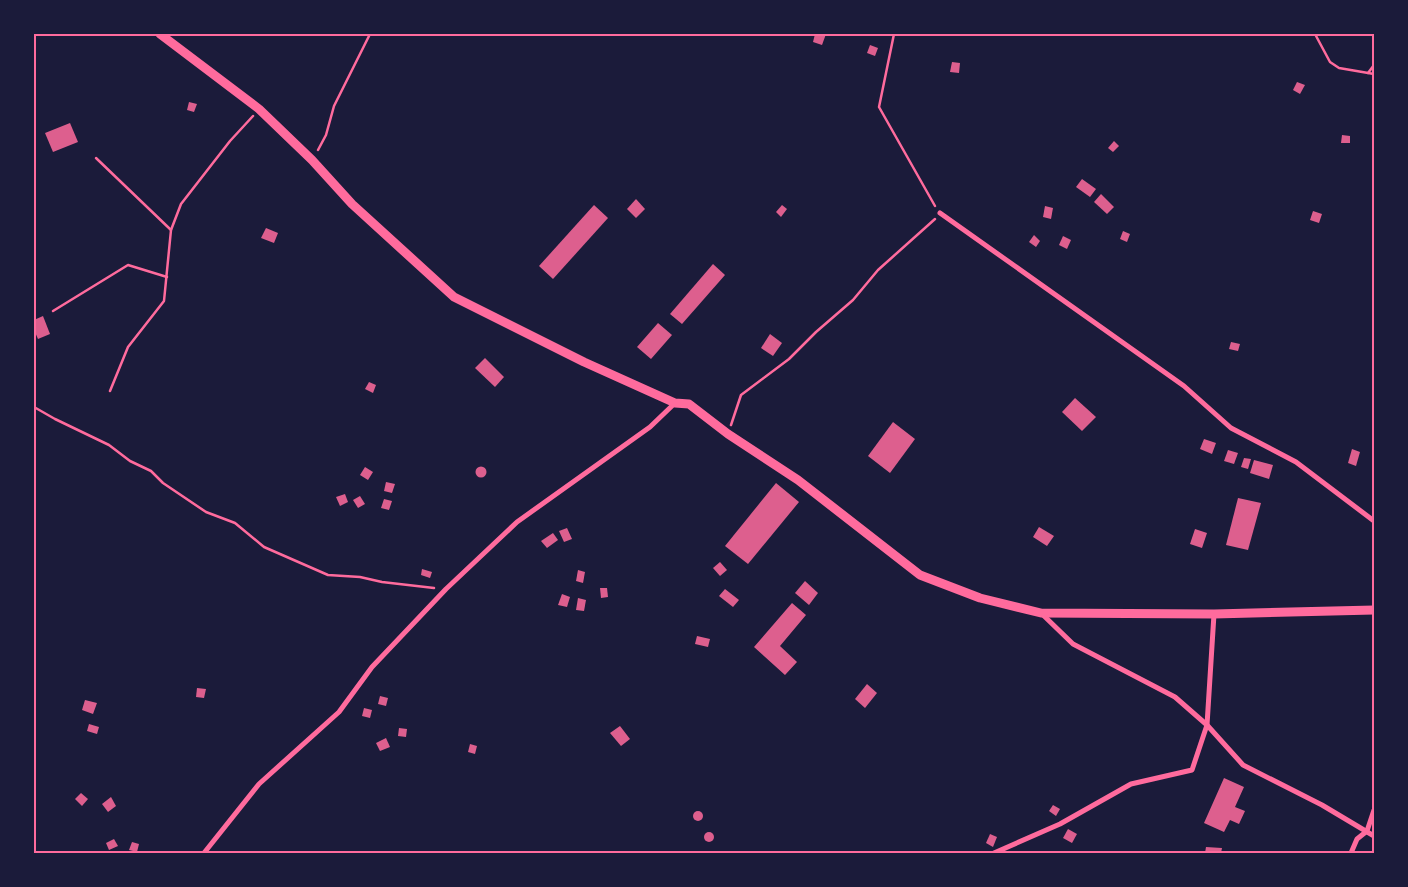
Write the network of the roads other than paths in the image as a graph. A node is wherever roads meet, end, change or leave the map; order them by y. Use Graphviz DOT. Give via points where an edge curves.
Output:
graph roads {
  1 [pos="160,34"];
  2 [pos="940,213"];
  3 [pos="675,403"];
  4 [pos="1374,521"];
  5 [pos="1374,610"];
  6 [pos="1040,613"];
  7 [pos="1214,614"];
  8 [pos="1207,726"];
  9 [pos="1374,810"];
  10 [pos="1368,831"];
  11 [pos="1374,836"];
  12 [pos="204,853"];
  13 [pos="994,853"];
  14 [pos="1351,853"];
  1 -- 3 [label="street" via="259,109 352,204 454,297"];
  2 -- 4 [label="street" via="1184,386 1231,428 1296,462"];
  3 -- 6 [label="street" via="689,404 798,480 920,576 980,598"];
  3 -- 12 [label="street" via="650,427 517,522 446,589 372,667 339,712 259,784"];
  5 -- 7 [label="street"];
  6 -- 7 [label="street"];
  6 -- 8 [label="street" via="1073,644 1175,697"];
  7 -- 8 [label="street"];
  8 -- 10 [label="street" via="1243,765"];
  8 -- 13 [label="street" via="1192,770 1131,784 1060,824"];
  9 -- 10 [label="street"];
  10 -- 11 [label="street"];
  10 -- 14 [label="street" via="1357,839"];
}
